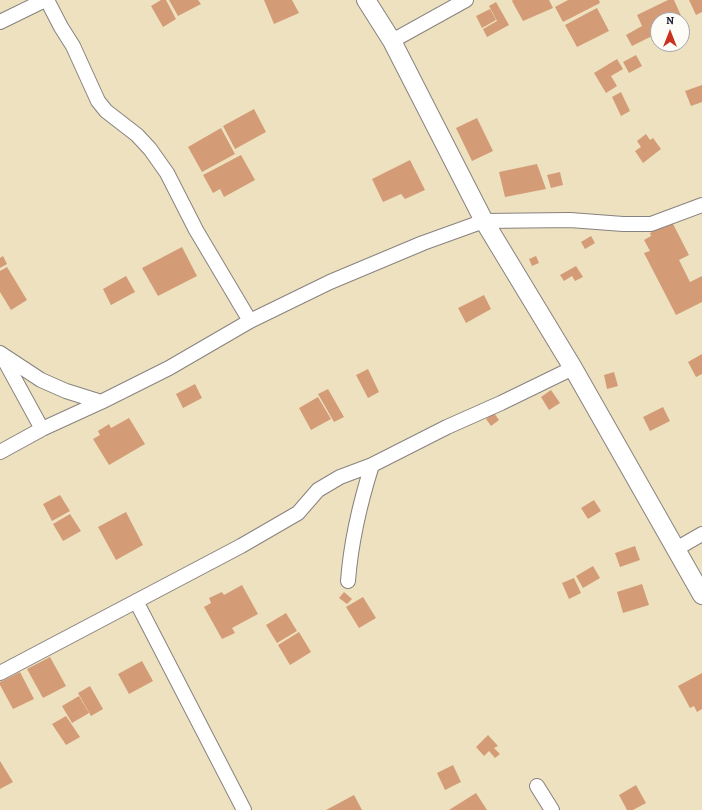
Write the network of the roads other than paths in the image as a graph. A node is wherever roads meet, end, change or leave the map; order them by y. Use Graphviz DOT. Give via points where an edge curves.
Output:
graph roads {
  1 [pos="46,0"];
  2 [pos="366,0"];
  3 [pos="466,0"];
  4 [pos="0,22"];
  5 [pos="392,41"];
  6 [pos="702,205"];
  7 [pos="484,221"];
  8 [pos="250,321"];
  9 [pos="0,353"];
  10 [pos="573,368"];
  11 [pos="101,402"];
  12 [pos="42,429"];
  13 [pos="0,452"];
  14 [pos="372,465"];
  15 [pos="702,534"];
  16 [pos="676,549"];
  17 [pos="348,581"];
  18 [pos="702,596"];
  19 [pos="136,601"];
  20 [pos="0,673"];
  21 [pos="537,786"];
  22 [pos="244,810"];
  23 [pos="552,810"];
  1 -- 4 [label="street"];
  1 -- 8 [label="street" via="76,53 98,101 106,111 137,135 167,173 196,230"];
  2 -- 5 [label="main road"];
  3 -- 5 [label="street"];
  5 -- 7 [label="main road"];
  6 -- 7 [label="street" via="651,224 570,220"];
  7 -- 8 [label="street" via="330,282"];
  7 -- 10 [label="main road"];
  8 -- 11 [label="street" via="169,368"];
  9 -- 11 [label="street" via="41,380"];
  9 -- 12 [label="street"];
  10 -- 14 [label="street" via="447,426"];
  10 -- 16 [label="main road"];
  11 -- 12 [label="street"];
  12 -- 13 [label="street"];
  14 -- 17 [label="street" via="359,508"];
  14 -- 19 [label="street" via="324,486 298,513"];
  15 -- 16 [label="street"];
  16 -- 18 [label="main road"];
  19 -- 20 [label="street"];
  19 -- 22 [label="street"];
  21 -- 23 [label="street"];
}
